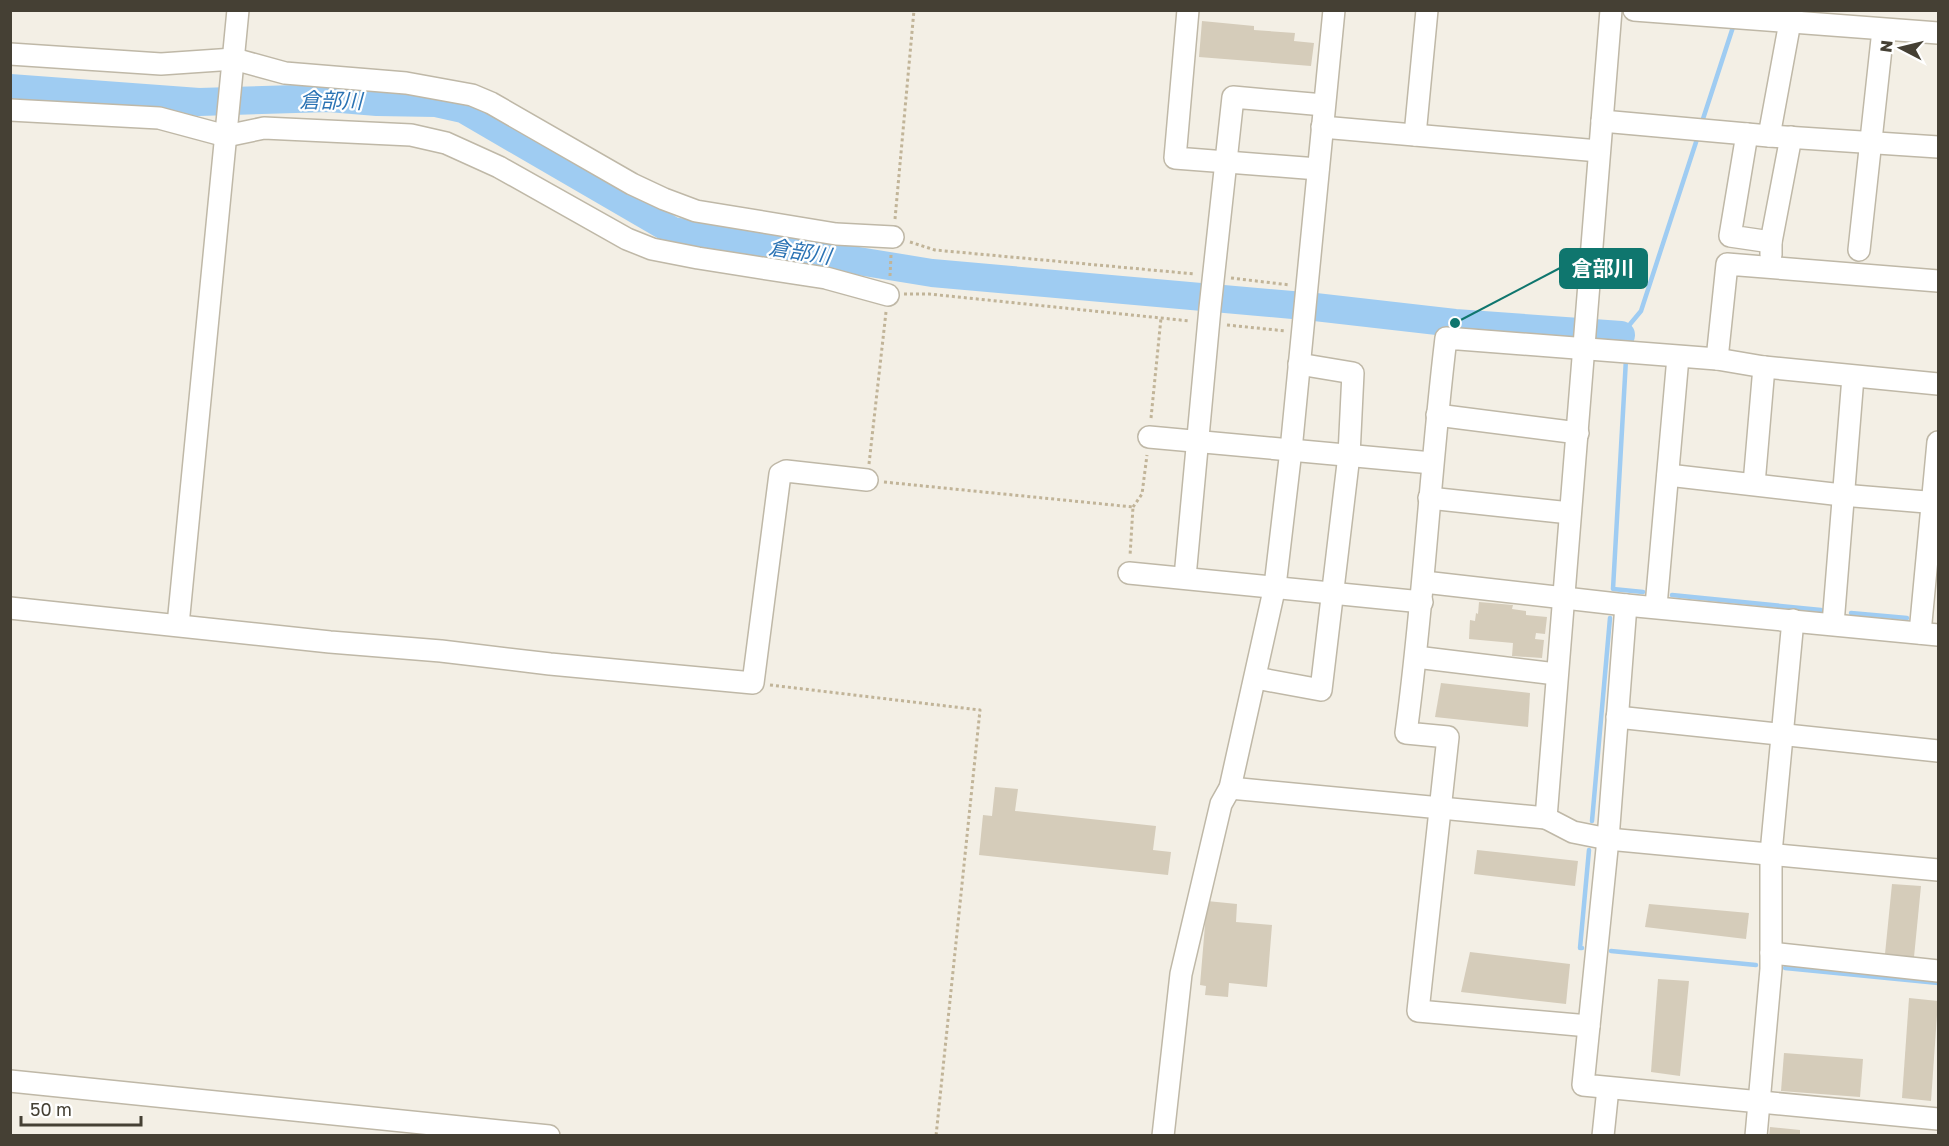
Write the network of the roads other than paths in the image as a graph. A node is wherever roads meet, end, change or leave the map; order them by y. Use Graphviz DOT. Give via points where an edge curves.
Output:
graph roads {
  1 [pos="238,10"];
  2 [pos="1188,10"];
  3 [pos="1334,10"];
  4 [pos="1427,10"];
  5 [pos="1611,10"];
  6 [pos="1634,10"];
  7 [pos="1791,17"];
  8 [pos="1883,30"];
  9 [pos="1938,33"];
  10 [pos="10,54"];
  11 [pos="234,59"];
  12 [pos="1324,105"];
  13 [pos="10,110"];
  14 [pos="1602,121"];
  15 [pos="1322,127"];
  16 [pos="226,133"];
  17 [pos="1747,134"];
  18 [pos="1415,135"];
  19 [pos="1769,136"];
  20 [pos="1791,137"];
  21 [pos="1870,143"];
  22 [pos="1938,147"];
  23 [pos="1599,151"];
  24 [pos="1226,163"];
  25 [pos="1318,169"];
  26 [pos="893,240"];
  27 [pos="1771,242"];
  28 [pos="1859,250"];
  29 [pos="1770,268"];
  30 [pos="1938,280"];
  31 [pos="888,289"];
  32 [pos="1584,340"];
  33 [pos="1678,357"];
  34 [pos="1717,359"];
  35 [pos="1299,364"];
  36 [pos="1764,367"];
  37 [pos="1853,376"];
  38 [pos="1938,384"];
  39 [pos="1437,415"];
  40 [pos="1578,433"];
  41 [pos="1149,437"];
  42 [pos="1197,441"];
  43 [pos="1938,442"];
  44 [pos="1291,450"];
  45 [pos="1349,455"];
  46 [pos="1432,463"];
  47 [pos="1668,475"];
  48 [pos="867,480"];
  49 [pos="1754,484"];
  50 [pos="1842,495"];
  51 [pos="1429,498"];
  52 [pos="1935,503"];
  53 [pos="1570,513"];
  54 [pos="1129,573"];
  55 [pos="1185,577"];
  56 [pos="1275,586"];
  57 [pos="1423,592"];
  58 [pos="1333,593"];
  59 [pos="1565,597"];
  60 [pos="1626,605"];
  61 [pos="1656,606"];
  62 [pos="10,608"];
  63 [pos="1793,620"];
  64 [pos="1833,624"];
  65 [pos="178,625"];
  66 [pos="1929,634"];
  67 [pos="1416,657"];
  68 [pos="1556,674"];
  69 [pos="1256,678"];
  70 [pos="1617,717"];
  71 [pos="1781,735"];
  72 [pos="1938,751"];
  73 [pos="1230,788"];
  74 [pos="1439,807"];
  75 [pos="1546,818"];
  76 [pos="1608,839"];
  77 [pos="1771,853"];
  78 [pos="1938,870"];
  79 [pos="1771,953"];
  80 [pos="1938,971"];
  81 [pos="1589,1026"];
  82 [pos="10,1081"];
  83 [pos="1608,1088"];
  84 [pos="1759,1103"];
  85 [pos="1938,1119"];
  86 [pos="456,1131"];
  87 [pos="549,1136"];
  88 [pos="1163,1136"];
  89 [pos="1603,1136"];
  90 [pos="1756,1136"];
  1 -- 11 [label="street"];
  2 -- 24 [label="street" via="1175,158"];
  3 -- 12 [label="street"];
  4 -- 18 [label="street"];
  5 -- 14 [label="street"];
  6 -- 7 [label="street" via="1734,19"];
  7 -- 8 [label="street"];
  7 -- 19 [label="street"];
  8 -- 9 [label="street"];
  8 -- 21 [label="street"];
  10 -- 11 [label="street" via="161,64"];
  11 -- 16 [label="street"];
  11 -- 26 [label="street" via="285,73 406,82 472,95 664,200 696,211"];
  12 -- 15 [label="street"];
  12 -- 24 [label="street" via="1233,97"];
  13 -- 16 [label="street" via="159,118"];
  14 -- 17 [label="street"];
  14 -- 23 [label="street"];
  15 -- 18 [label="street"];
  15 -- 25 [label="street"];
  16 -- 31 [label="street" via="264,128 411,135 446,143 652,249"];
  16 -- 65 [label="street"];
  17 -- 19 [label="street"];
  17 -- 27 [label="street" via="1730,236"];
  18 -- 23 [label="street"];
  19 -- 20 [label="street"];
  20 -- 21 [label="street"];
  20 -- 27 [label="street"];
  21 -- 22 [label="street"];
  21 -- 28 [label="street"];
  23 -- 32 [label="street"];
  24 -- 25 [label="street"];
  24 -- 42 [label="street"];
  25 -- 35 [label="street"];
  27 -- 29 [label="street"];
  29 -- 30 [label="street"];
  29 -- 34 [label="street" via="1727,264"];
  32 -- 33 [label="street" via="1628,353"];
  32 -- 39 [label="street" via="1446,338"];
  32 -- 40 [label="street"];
  33 -- 34 [label="street"];
  33 -- 47 [label="street"];
  34 -- 36 [label="street"];
  35 -- 44 [label="street"];
  35 -- 45 [label="street" via="1353,374"];
  36 -- 37 [label="street"];
  36 -- 49 [label="street"];
  37 -- 38 [label="street"];
  37 -- 50 [label="street"];
  39 -- 40 [label="street"];
  39 -- 46 [label="street"];
  40 -- 53 [label="street"];
  41 -- 42 [label="street"];
  42 -- 44 [label="street"];
  42 -- 55 [label="street"];
  43 -- 52 [label="street"];
  44 -- 45 [label="street"];
  44 -- 56 [label="street"];
  45 -- 46 [label="street"];
  45 -- 58 [label="street"];
  46 -- 51 [label="street"];
  47 -- 49 [label="street"];
  47 -- 61 [label="street"];
  48 -- 65 [label="street" via="786,471 780,474 753,683"];
  49 -- 50 [label="street"];
  50 -- 52 [label="street"];
  50 -- 64 [label="street"];
  51 -- 53 [label="street"];
  51 -- 57 [label="street"];
  52 -- 66 [label="street"];
  53 -- 59 [label="street"];
  54 -- 55 [label="street"];
  55 -- 56 [label="street"];
  56 -- 58 [label="street"];
  56 -- 69 [label="street"];
  57 -- 58 [label="street"];
  57 -- 59 [label="street"];
  57 -- 67 [label="street"];
  58 -- 69 [label="street" via="1321,690"];
  59 -- 60 [label="street"];
  59 -- 68 [label="street"];
  60 -- 61 [label="street"];
  60 -- 70 [label="street"];
  61 -- 63 [label="street"];
  62 -- 65 [label="street"];
  63 -- 64 [label="street"];
  63 -- 71 [label="street"];
  64 -- 66 [label="street"];
  67 -- 68 [label="street"];
  67 -- 74 [label="street" via="1406,733 1448,737"];
  68 -- 75 [label="street"];
  69 -- 73 [label="street"];
  70 -- 71 [label="street"];
  70 -- 76 [label="street"];
  71 -- 72 [label="street"];
  71 -- 77 [label="street"];
  73 -- 74 [label="street"];
  73 -- 88 [label="street" via="1221,804 1181,974"];
  74 -- 75 [label="street"];
  74 -- 81 [label="street" via="1418,1011"];
  75 -- 76 [label="street" via="1573,832"];
  76 -- 77 [label="street"];
  76 -- 81 [label="street"];
  77 -- 78 [label="street"];
  77 -- 79 [label="street"];
  79 -- 80 [label="street"];
  79 -- 84 [label="street"];
  81 -- 83 [label="street" via="1583,1085"];
  82 -- 86 [label="street" via="412,1120"];
  83 -- 84 [label="street"];
  83 -- 89 [label="street"];
  84 -- 85 [label="street"];
  84 -- 90 [label="street"];
  86 -- 87 [label="street"];
}
